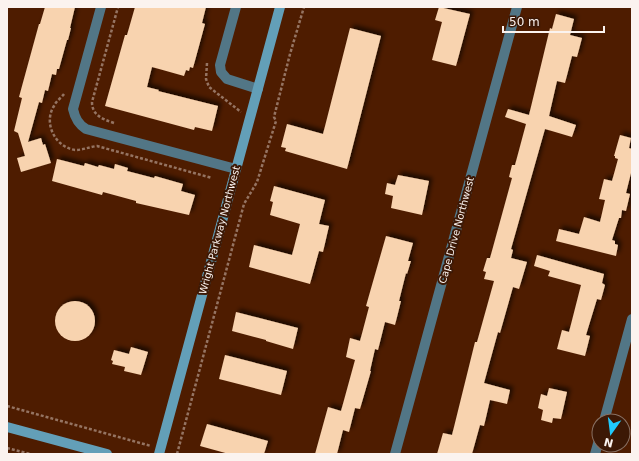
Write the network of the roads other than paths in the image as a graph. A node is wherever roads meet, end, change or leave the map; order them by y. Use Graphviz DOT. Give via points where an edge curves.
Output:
graph roads {
  1 [pos="101,7"];
  2 [pos="236,7"];
  3 [pos="280,7"];
  4 [pos="517,7"];
  5 [pos="258,89"];
  6 [pos="236,169"];
  7 [pos="632,319"];
  8 [pos="606,413"];
  9 [pos="7,427"];
  10 [pos="160,452"];
  11 [pos="107,454"];
  12 [pos="396,454"];
  1 -- 6 [label="street" via="73,109 79,124 86,129"];
  2 -- 5 [label="street" via="220,65 221,72 227,79"];
  3 -- 5 [label="street, Wright Parkway Northwest"];
  4 -- 12 [label="street, Cape Drive Northwest"];
  5 -- 6 [label="street, Wright Parkway Northwest"];
  6 -- 10 [label="street, Wright Parkway Northwest"];
  7 -- 8 [label="street"];
  9 -- 11 [label="street"];
}
